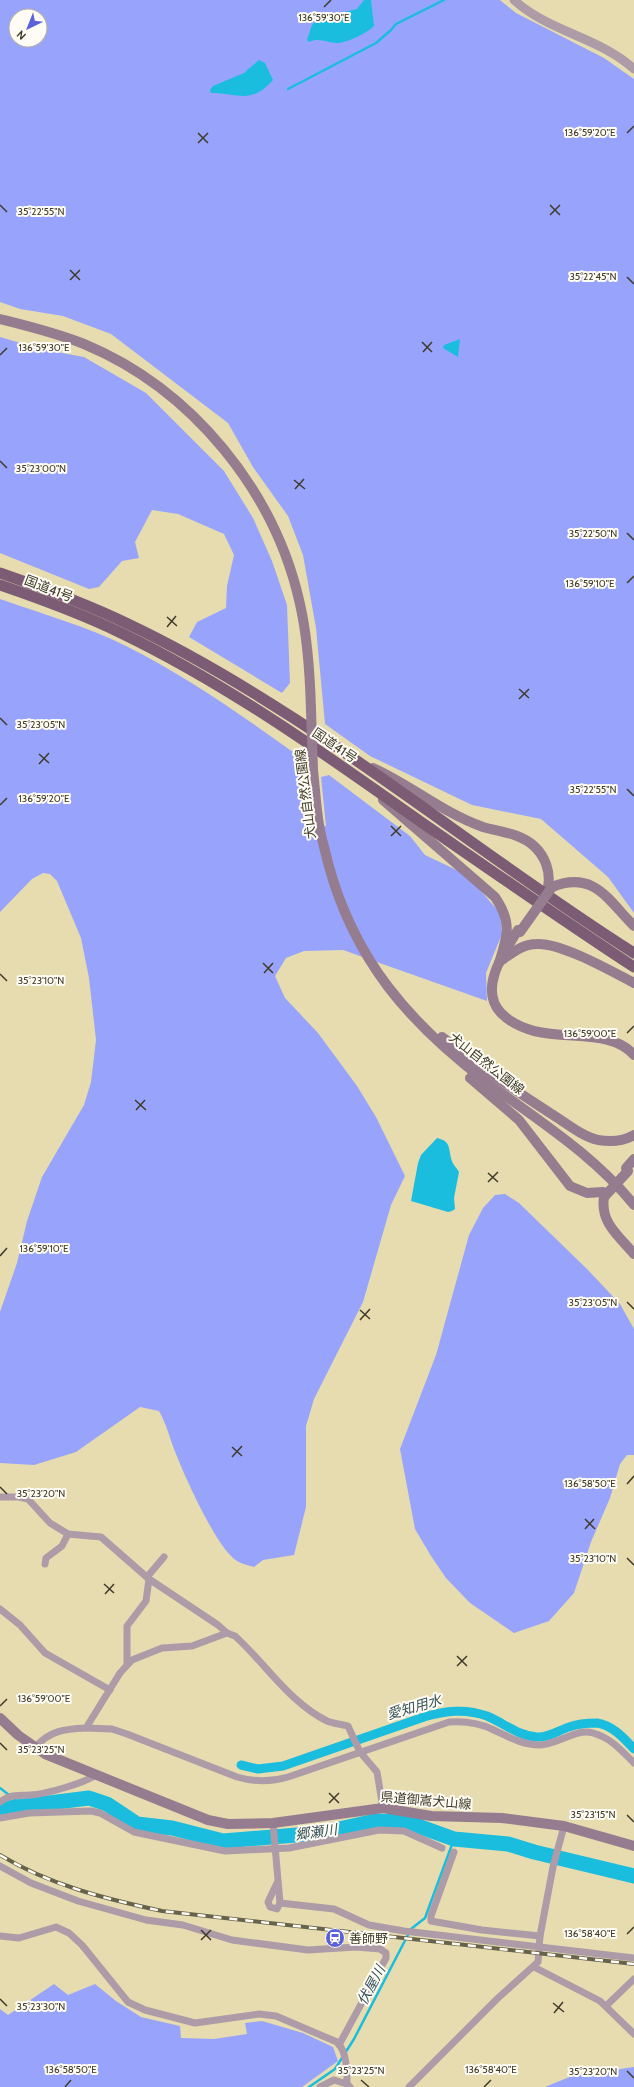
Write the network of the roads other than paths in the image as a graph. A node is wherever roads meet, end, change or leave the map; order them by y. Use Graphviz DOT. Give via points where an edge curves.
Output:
graph roads {
  1 [pos="514,0"];
  2 [pos="634,69"];
  3 [pos="0,319"];
  4 [pos="0,573"];
  5 [pos="0,585"];
  6 [pos="354,760"];
  7 [pos="359,778"];
  8 [pos="550,887"];
  9 [pos="634,926"];
  10 [pos="634,953"];
  11 [pos="499,963"];
  12 [pos="634,967"];
  13 [pos="634,983"];
  14 [pos="413,1019"];
  15 [pos="634,1055"];
  16 [pos="634,1135"];
  17 [pos="634,1159"];
  18 [pos="629,1168"];
  19 [pos="603,1194"];
  20 [pos="634,1205"];
  21 [pos="634,1254"];
  22 [pos="0,1497"];
  23 [pos="68,1534"];
  24 [pos="164,1557"];
  25 [pos="45,1564"];
  26 [pos="148,1578"];
  27 [pos="0,1609"];
  28 [pos="227,1633"];
  29 [pos="127,1664"];
  30 [pos="110,1690"];
  31 [pos="0,1718"];
  32 [pos="86,1728"];
  33 [pos="35,1748"];
  34 [pos="360,1752"];
  35 [pos="634,1763"];
  36 [pos="96,1775"];
  37 [pos="1,1801"];
  38 [pos="383,1808"];
  39 [pos="0,1818"];
  40 [pos="273,1826"];
  41 [pos="564,1826"];
  42 [pos="634,1846"];
  43 [pos="442,1848"];
  44 [pos="274,1850"];
  45 [pos="454,1852"];
  46 [pos="0,1866"];
  47 [pos="277,1882"];
  48 [pos="280,1904"];
  49 [pos="0,1936"];
  50 [pos="540,1936"];
  51 [pos="540,1946"];
  52 [pos="634,1958"];
  53 [pos="534,1967"];
  54 [pos="634,1979"];
  55 [pos="606,2006"];
  56 [pos="634,2034"];
  57 [pos="339,2044"];
  58 [pos="348,2085"];
  59 [pos="320,2087"];
  60 [pos="409,2087"];
  1 -- 2 [label="street" via="535,17 615,54"];
  3 -- 14 [label="main road, 犬山自然公園線, bridge" via="84,344 119,361 159,387 209,431 248,482 268,514 292,574 300,604 306,639 313,770 319,826 334,884 355,935 380,977"];
  4 -- 6 [label="highway, 国道41号" via="59,594 128,624 195,659"];
  5 -- 7 [label="highway, 国道41号" via="56,605 121,633 190,670 270,718"];
  6 -- 8 [label="main road" via="396,778 463,819 526,839 543,856"];
  6 -- 10 [label="highway, 国道41号" via="518,876"];
  7 -- 11 [label="main road" via="495,897 503,908 508,923 508,933"];
  7 -- 12 [label="highway, 国道41号" via="531,899"];
  8 -- 9 [label="main road" via="569,881 591,884 602,891"];
  8 -- 11 [label="main road, bridge"];
  11 -- 13 [label="main road" via="524,946 538,944 569,952"];
  11 -- 15 [label="main road" via="493,976 492,993 498,1010 509,1021 542,1034 595,1037 619,1044"];
  14 -- 16 [label="main road" via="440,1035 524,1096 586,1135 598,1140 612,1141"];
  14 -- 19 [label="main road" via="428,1039 452,1063 519,1120 570,1186 587,1193"];
  14 -- 20 [label="main road, 犬山自然公園線" via="487,1082 568,1142"];
  17 -- 18 [label="main road"];
  18 -- 19 [label="main road, bridge"];
  19 -- 21 [label="main road" via="606,1221"];
  22 -- 23 [label="street" via="28,1499 50,1523"];
  23 -- 25 [label="street" via="62,1546 46,1558"];
  23 -- 26 [label="street" via="101,1537"];
  24 -- 26 [label="street"];
  26 -- 28 [label="street"];
  26 -- 29 [label="street" via="146,1601 127,1626"];
  27 -- 30 [label="street" via="20,1625 45,1652"];
  28 -- 29 [label="street" via="192,1646 162,1648"];
  28 -- 34 [label="street" via="235,1636 306,1707 327,1721 348,1726"];
  29 -- 30 [label="street"];
  30 -- 32 [label="street"];
  31 -- 33 [label="main road, 県道御嵩犬山線"];
  32 -- 33 [label="street" via="55,1732 42,1739"];
  32 -- 34 [label="street" via="112,1729 237,1777 257,1781 279,1780"];
  33 -- 36 [label="main road, 県道御嵩犬山線"];
  34 -- 35 [label="street" via="437,1724 463,1721 493,1729 518,1742 529,1744 541,1745 590,1732 615,1743"];
  34 -- 38 [label="street" via="377,1772"];
  36 -- 37 [label="street" via="87,1781 30,1795 15,1794"];
  36 -- 40 [label="main road, 県道御嵩犬山線" via="208,1820 228,1824"];
  38 -- 40 [label="main road, 県道御嵩犬山線"];
  38 -- 41 [label="main road, 県道御嵩犬山線" via="431,1816 502,1818"];
  39 -- 44 [label="street" via="29,1813 91,1811 100,1813 125,1829 144,1835 226,1851"];
  40 -- 44 [label="street"];
  41 -- 42 [label="main road, 県道御嵩犬山線"];
  41 -- 50 [label="street"];
  43 -- 44 [label="street" via="404,1831 379,1830"];
  44 -- 47 [label="street"];
  45 -- 50 [label="street" via="431,1921"];
  46 -- 57 [label="street" via="31,1883 78,1901 146,1920 183,1924 232,1940 308,1950 356,1947 386,1952 386,1958"];
  47 -- 48 [label="street"];
  47 -- 48 [label="street" via="268,1902 273,1909"];
  48 -- 51 [label="street" via="334,1909 369,1925 404,1932"];
  49 -- 57 [label="street" via="19,1938 56,1926 69,1933 82,1945 128,2002 145,2010 194,2023 259,2014 276,2016"];
  50 -- 51 [label="street"];
  51 -- 52 [label="street"];
  51 -- 53 [label="street" via="540,1957"];
  53 -- 55 [label="street"];
  53 -- 60 [label="street" via="498,1998"];
  54 -- 55 [label="street"];
  55 -- 56 [label="street"];
  57 -- 58 [label="street" via="346,2063"];
  58 -- 59 [label="street" via="334,2080"];
}
